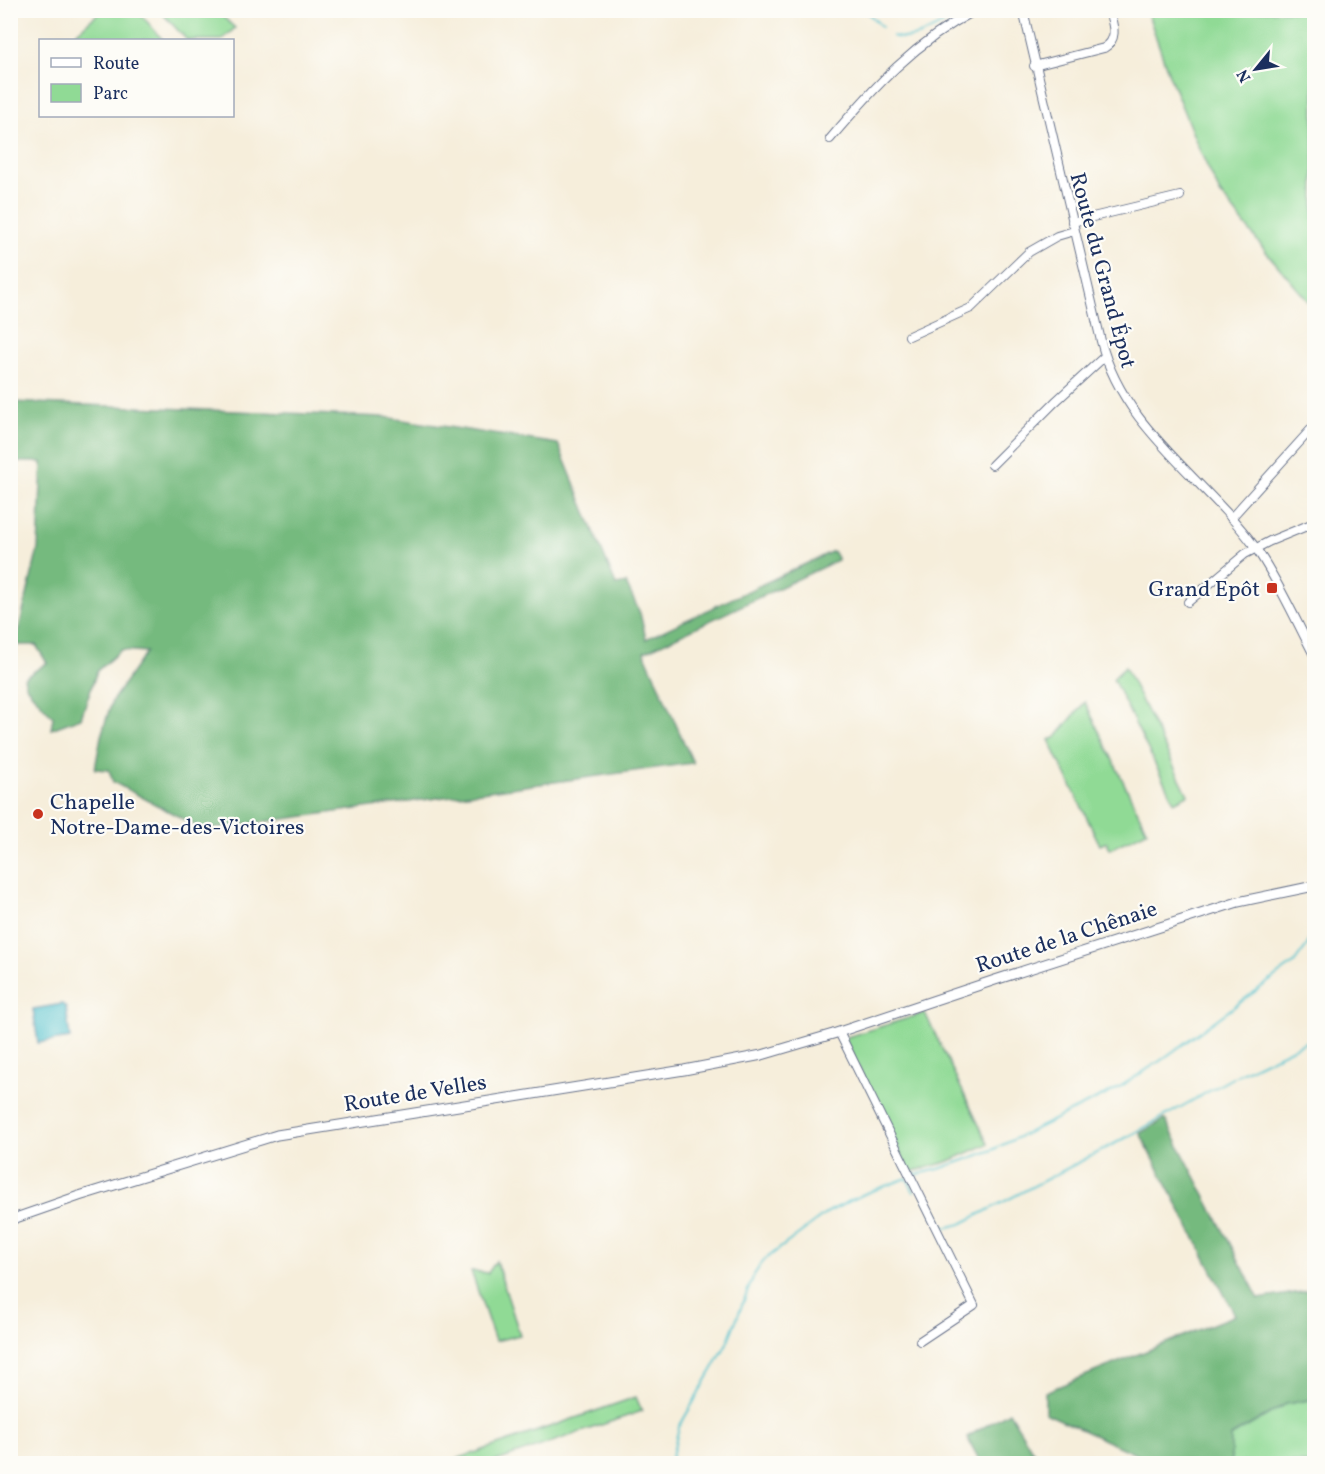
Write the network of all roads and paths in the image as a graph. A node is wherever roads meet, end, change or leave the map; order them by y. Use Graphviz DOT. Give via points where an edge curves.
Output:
graph roads {
  1 [pos="976,10"];
  2 [pos="1023,10"];
  3 [pos="1109,10"];
  4 [pos="1034,66"];
  5 [pos="830,139"];
  6 [pos="1180,196"];
  7 [pos="1072,222"];
  8 [pos="1074,231"];
  9 [pos="909,336"];
  10 [pos="1105,356"];
  11 [pos="1314,426"];
  12 [pos="992,465"];
  13 [pos="1231,518"];
  14 [pos="1314,524"];
  15 [pos="1256,548"];
  16 [pos="1188,602"];
  17 [pos="1314,655"];
  18 [pos="1314,886"];
  19 [pos="836,1033"];
  20 [pos="10,1220"];
  21 [pos="920,1341"];
  1 -- 5 [label="street" via="913,50"];
  2 -- 4 [label="street, Route du Grand Épot"];
  3 -- 4 [label="street" via="1115,32 1110,44"];
  4 -- 7 [label="street, Route du Grand Épot"];
  6 -- 7 [label="street"];
  7 -- 8 [label="street, Route du Grand Épot"];
  8 -- 9 [label="street" via="1029,252 971,308"];
  8 -- 10 [label="street, Route du Grand Épot"];
  10 -- 12 [label="street"];
  10 -- 13 [label="street, Route du Grand Épot" via="1117,385 1146,426"];
  11 -- 13 [label="street"];
  13 -- 15 [label="street, Route du Grand Épot"];
  14 -- 15 [label="street"];
  15 -- 16 [label="street"];
  15 -- 17 [label="street, Route du Grand Épot"];
  18 -- 19 [label="main road, Route de la Chênaie" via="1200,914"];
  19 -- 20 [label="main road, Route de Velles" via="715,1065 277,1135"];
  19 -- 21 [label="street" via="974,1305"];
}
